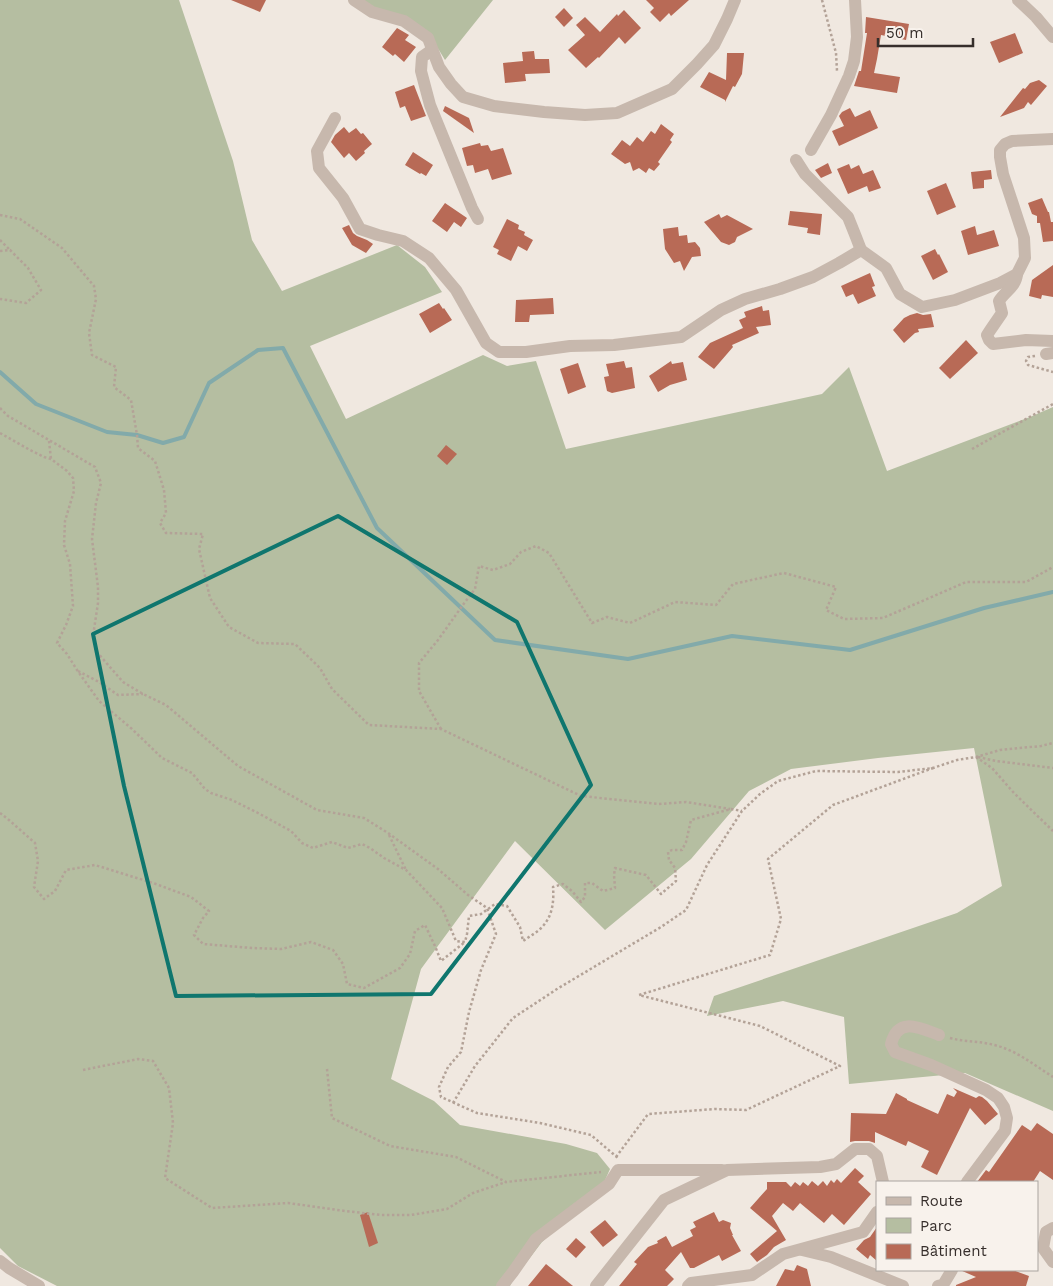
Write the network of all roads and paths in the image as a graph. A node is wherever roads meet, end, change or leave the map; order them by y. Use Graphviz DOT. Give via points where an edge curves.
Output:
graph roads {
  1 [pos="354,0"];
  2 [pos="735,0"];
  3 [pos="822,0"];
  4 [pos="855,0"];
  5 [pos="1018,0"];
  6 [pos="1053,37"];
  7 [pos="432,50"];
  8 [pos="836,71"];
  9 [pos="335,118"];
  10 [pos="1053,139"];
  11 [pos="810,150"];
  12 [pos="796,160"];
  13 [pos="0,215"];
  14 [pos="478,219"];
  15 [pos="0,240"];
  16 [pos="10,250"];
  17 [pos="860,250"];
  18 [pos="0,251"];
  19 [pos="1017,274"];
  20 [pos="0,299"];
  21 [pos="1053,341"];
  22 [pos="1053,404"];
  23 [pos="0,408"];
  24 [pos="0,433"];
  25 [pos="49,441"];
  26 [pos="972,449"];
  27 [pos="51,458"];
  28 [pos="1053,567"];
  29 [pos="77,670"];
  30 [pos="143,694"];
  31 [pos="441,729"];
  32 [pos="1053,744"];
  33 [pos="976,757"];
  34 [pos="932,768"];
  35 [pos="1053,768"];
  36 [pos="731,809"];
  37 [pos="742,811"];
  38 [pos="0,813"];
  39 [pos="1053,831"];
  40 [pos="388,833"];
  41 [pos="406,870"];
  42 [pos="487,908"];
  43 [pos="465,942"];
  44 [pos="939,1035"];
  45 [pos="83,1070"];
  46 [pos="327,1070"];
  47 [pos="1053,1077"];
  48 [pos="452,1103"];
  49 [pos="616,1157"];
  50 [pos="618,1170"];
  51 [pos="727,1170"];
  52 [pos="883,1181"];
  53 [pos="968,1181"];
  54 [pos="506,1182"];
  55 [pos="876,1213"];
  56 [pos="1053,1228"];
  57 [pos="799,1249"];
  58 [pos="0,1261"];
  59 [pos="1053,1262"];
  60 [pos="951,1271"];
  61 [pos="39,1286"];
  62 [pos="502,1286"];
  63 [pos="596,1286"];
  64 [pos="688,1286"];
  65 [pos="903,1286"];
  66 [pos="938,1286"];
  1 -- 7 [label="street" via="372,12 404,21 428,38"];
  2 -- 7 [label="street" via="714,45 672,89 617,113 544,112 494,106 463,97 439,67"];
  3 -- 8 [label="path" via="836,53"];
  4 -- 11 [label="street" via="857,38 854,61 831,115"];
  5 -- 6 [label="street"];
  7 -- 14 [label="street" via="422,57 421,71 430,105"];
  9 -- 17 [label="street" via="317,151 319,168 343,198 360,229 403,241 429,258 456,290 486,343 499,352 681,338 720,310 814,276"];
  10 -- 19 [label="street" via="1012,141 1000,150 1003,174 1024,238 1025,258"];
  12 -- 17 [label="street" via="805,174 848,217"];
  13 -- 31 [label="path" via="20,219 62,248 94,286 96,299 89,333 92,355 116,367 114,387 131,400 138,448 155,461 164,490 166,513 160,523 166,533 203,534 199,549 210,598 228,627 258,643 295,644 320,668 332,689 369,725"];
  15 -- 16 [label="path"];
  16 -- 18 [label="path"];
  16 -- 20 [label="path" via="28,268 41,290 26,303"];
  17 -- 19 [label="street" via="886,268 900,294 922,307 955,300"];
  19 -- 21 [label="street" via="1016,281 999,301 1002,313 987,335 989,340 994,344"];
  22 -- 26 [label="path"];
  23 -- 25 [label="path"];
  24 -- 27 [label="path"];
  25 -- 27 [label="path"];
  25 -- 30 [label="path" via="95,467 101,483 92,539 98,587 92,636 96,651 123,682"];
  27 -- 29 [label="path" via="73,478 74,492 65,521 64,545 70,564 73,606 57,642"];
  28 -- 31 [label="path" via="1026,582 966,582 883,618 844,619 826,610 836,586 784,573 733,584 716,605 674,602 630,623 607,617 592,624 549,552 536,546 521,552 510,564 493,570 479,566 475,589 419,663 419,691"];
  29 -- 30 [label="path" via="118,696"];
  29 -- 41 [label="path" via="100,701 162,758 192,773 211,793 258,812 313,848 332,842 348,848 362,844"];
  30 -- 40 [label="path" via="166,705 238,766 317,810 364,818"];
  31 -- 36 [label="path" via="581,796 659,804 686,802"];
  32 -- 33 [label="path" via="1000,750"];
  33 -- 34 [label="path"];
  33 -- 35 [label="path"];
  33 -- 39 [label="path" via="992,768"];
  34 -- 37 [label="path" via="898,772 816,771 778,782"];
  34 -- 49 [label="path" via="834,805 768,859 781,919 770,955 639,995 760,1026 840,1066 746,1110 648,1114"];
  36 -- 37 [label="path"];
  36 -- 42 [label="path" via="691,820 682,850 668,852 676,880 661,894 646,875 615,868 615,888 603,891 592,883 584,883 585,897 581,902 563,884 553,886 552,909 544,925 523,941 520,927 507,906 495,904"];
  37 -- 48 [label="path" via="707,865 686,910 513,1018 474,1066"];
  38 -- 43 [label="path" via="35,843 38,861 34,887 44,899 55,891 66,870 95,865 153,883 190,898 209,911 194,935 203,944 281,949 312,942 333,950 343,964 347,984 364,988 400,968 410,954 415,931 425,926 441,961"];
  40 -- 41 [label="path"];
  40 -- 42 [label="path"];
  41 -- 43 [label="path" via="442,908 456,941"];
  42 -- 43 [label="path" via="481,914 468,916"];
  42 -- 48 [label="path" via="496,934 481,970 461,1052 448,1067 439,1086 441,1097"];
  44 -- 47 [label="path" via="1007,1048"];
  44 -- 53 [label="street" via="907,1026 897,1030 891,1044 896,1052 986,1090 998,1098 1007,1118 1005,1131"];
  45 -- 54 [label="path" via="138,1059 153,1060 169,1088 173,1123 165,1178 212,1208 288,1203 382,1215 411,1215 447,1210 473,1193"];
  46 -- 54 [label="path" via="332,1118 390,1146 456,1157"];
  48 -- 49 [label="path" via="477,1112 591,1135"];
  49 -- 50 [label="path" via="621,1161"];
  50 -- 51 [label="street"];
  50 -- 54 [label="path"];
  50 -- 62 [label="street" via="609,1184 536,1239"];
  51 -- 52 [label="street" via="820,1167 836,1164 855,1149 869,1149 877,1156"];
  51 -- 63 [label="street" via="664,1200"];
  55 -- 57 [label="street" via="863,1232"];
  56 -- 59 [label="street" via="1046,1232 1043,1248"];
  57 -- 64 [label="street" via="783,1254 752,1275"];
  57 -- 65 [label="street" via="831,1257"];
  58 -- 61 [label="street"];
  60 -- 66 [label="street" via="943,1285"];
}
